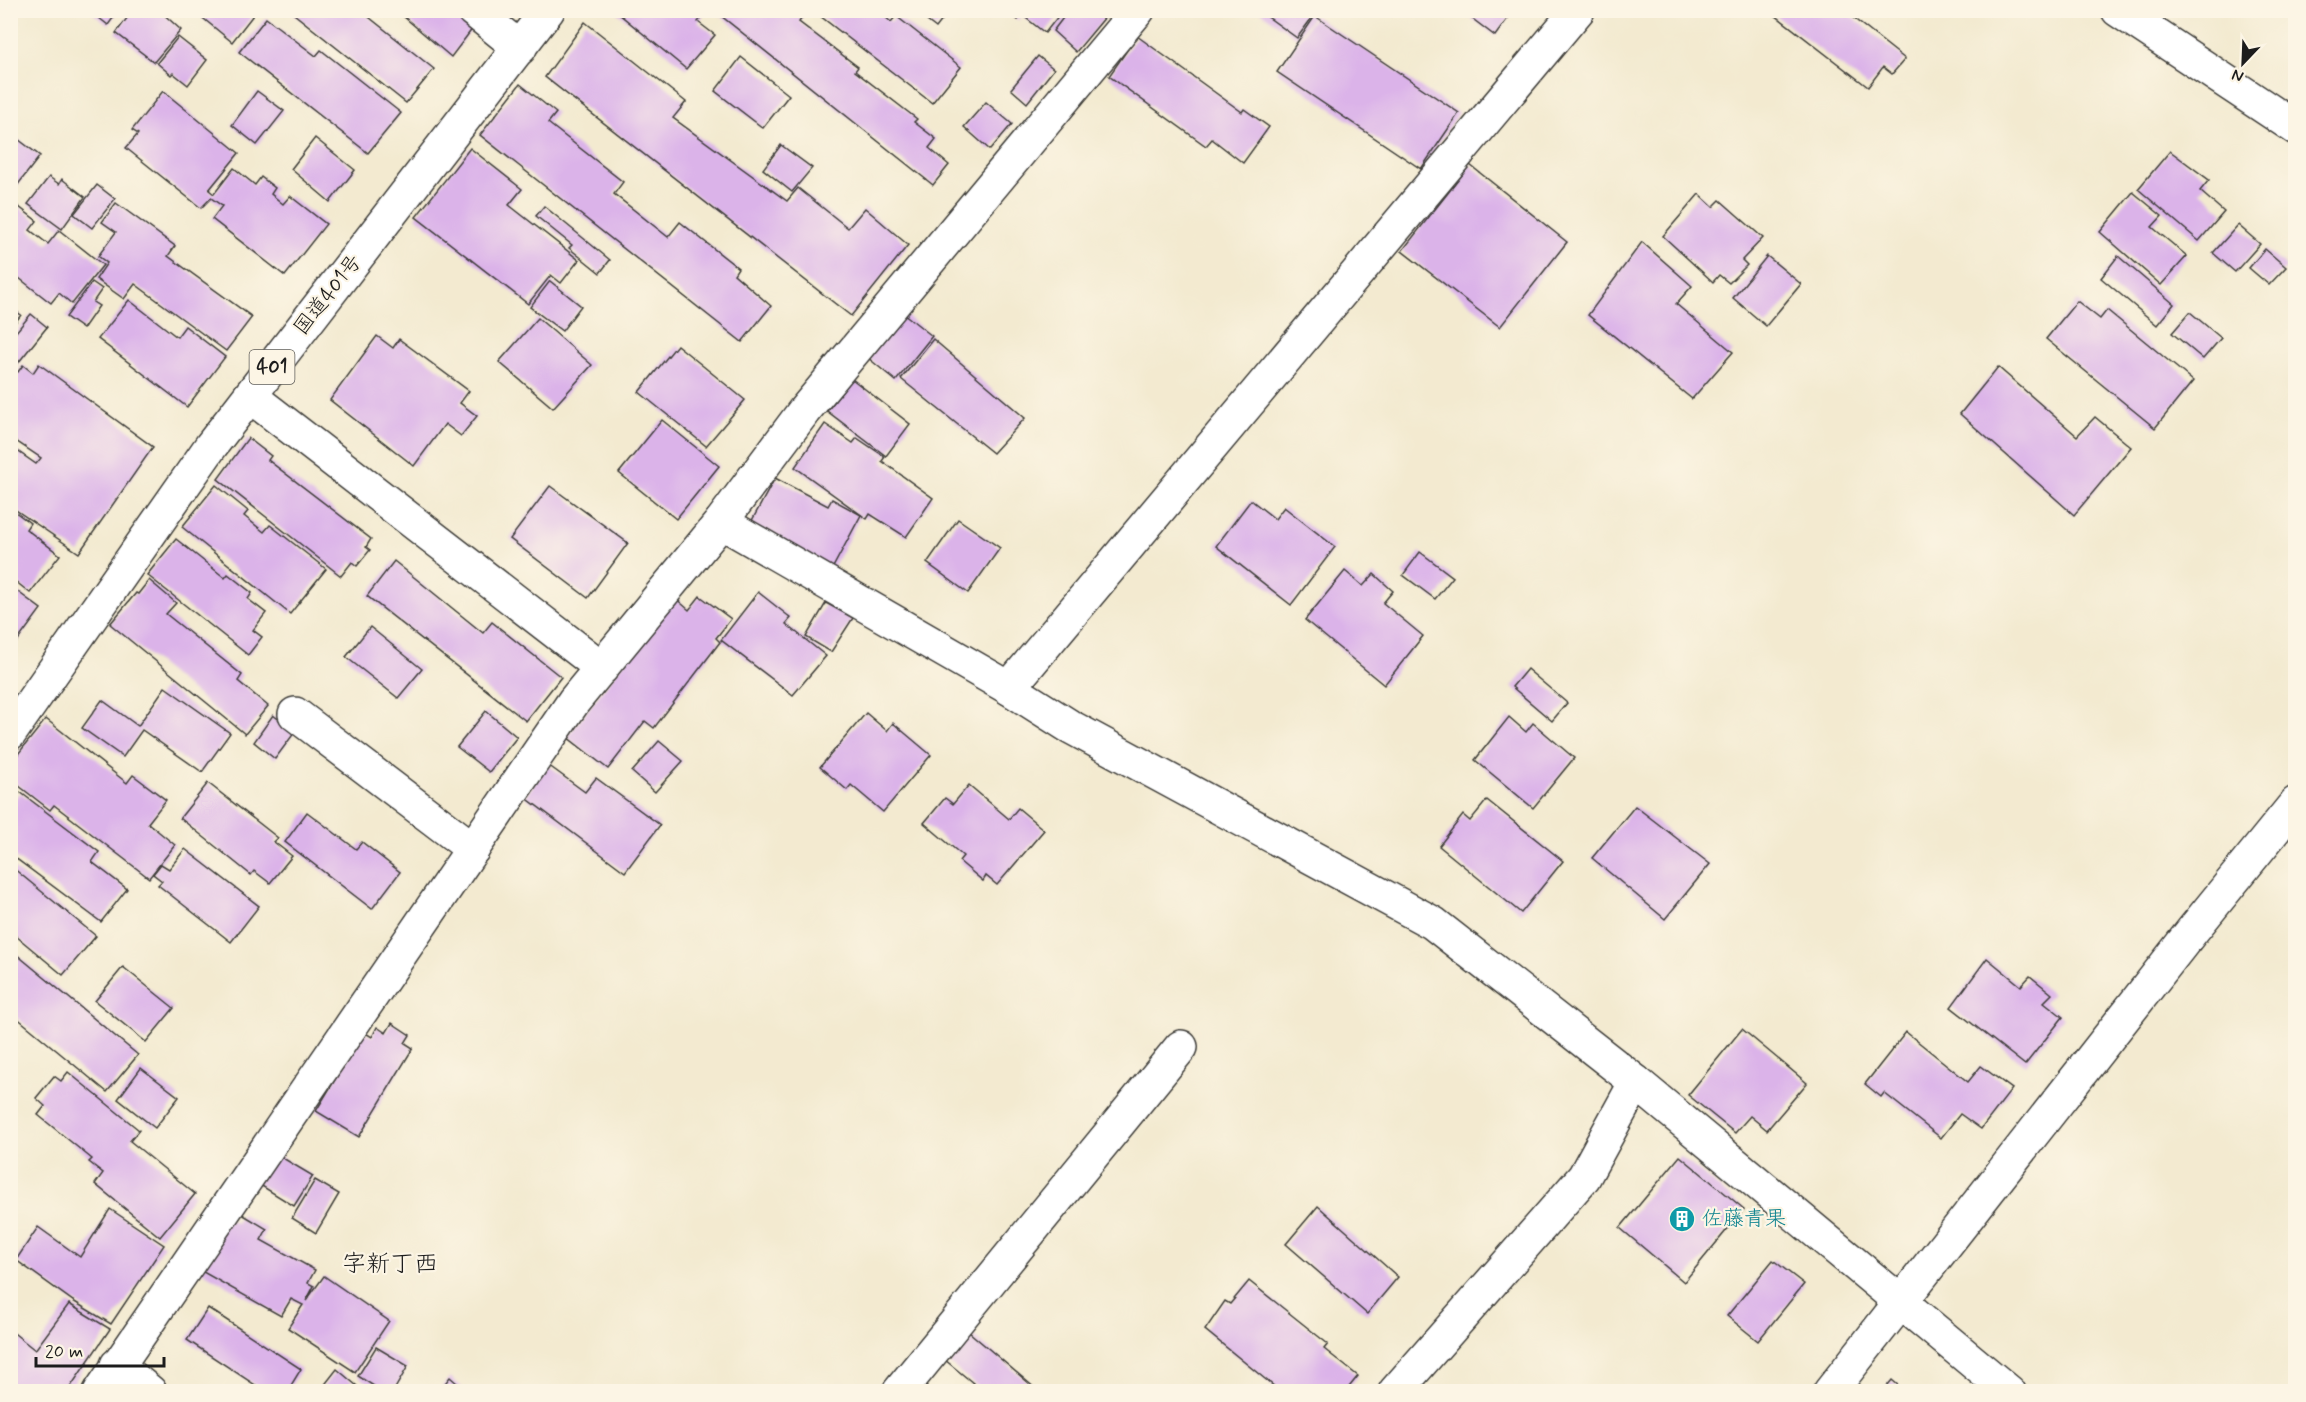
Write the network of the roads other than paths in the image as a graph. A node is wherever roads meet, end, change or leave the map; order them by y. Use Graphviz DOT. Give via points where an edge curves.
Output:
graph roads {
  1 [pos="473,10"];
  2 [pos="548,10"];
  3 [pos="1138,10"];
  4 [pos="1578,10"];
  5 [pos="2118,10"];
  6 [pos="520,48"];
  7 [pos="2295,128"];
  8 [pos="250,396"];
  9 [pos="721,522"];
  10 [pos="602,668"];
  11 [pos="1009,688"];
  12 [pos="295,714"];
  13 [pos="10,733"];
  14 [pos="2295,803"];
  15 [pos="473,849"];
  16 [pos="1181,1047"];
  17 [pos="1636,1082"];
  18 [pos="1900,1301"];
  19 [pos="108,1378"];
  20 [pos="150,1392"];
  21 [pos="898,1392"];
  22 [pos="1395,1392"];
  23 [pos="1830,1392"];
  24 [pos="2008,1392"];
  1 -- 6 [label="main road"];
  2 -- 6 [label="main road, 国道401号 / 401"];
  3 -- 9 [label="main road" via="804,411"];
  4 -- 11 [label="main road"];
  5 -- 7 [label="main road"];
  6 -- 8 [label="main road, 国道401号 / 401"];
  8 -- 10 [label="main road"];
  8 -- 13 [label="main road, 国道401号 / 401" via="204,455"];
  9 -- 10 [label="main road"];
  9 -- 11 [label="main road"];
  10 -- 15 [label="main road" via="574,701"];
  11 -- 17 [label="main road" via="1069,726 1433,923"];
  12 -- 15 [label="main road"];
  14 -- 18 [label="main road"];
  15 -- 19 [label="main road"];
  16 -- 21 [label="main road"];
  17 -- 18 [label="main road"];
  17 -- 22 [label="main road" via="1584,1177"];
  18 -- 23 [label="main road"];
  18 -- 24 [label="main road"];
  19 -- 20 [label="main road"];
}
